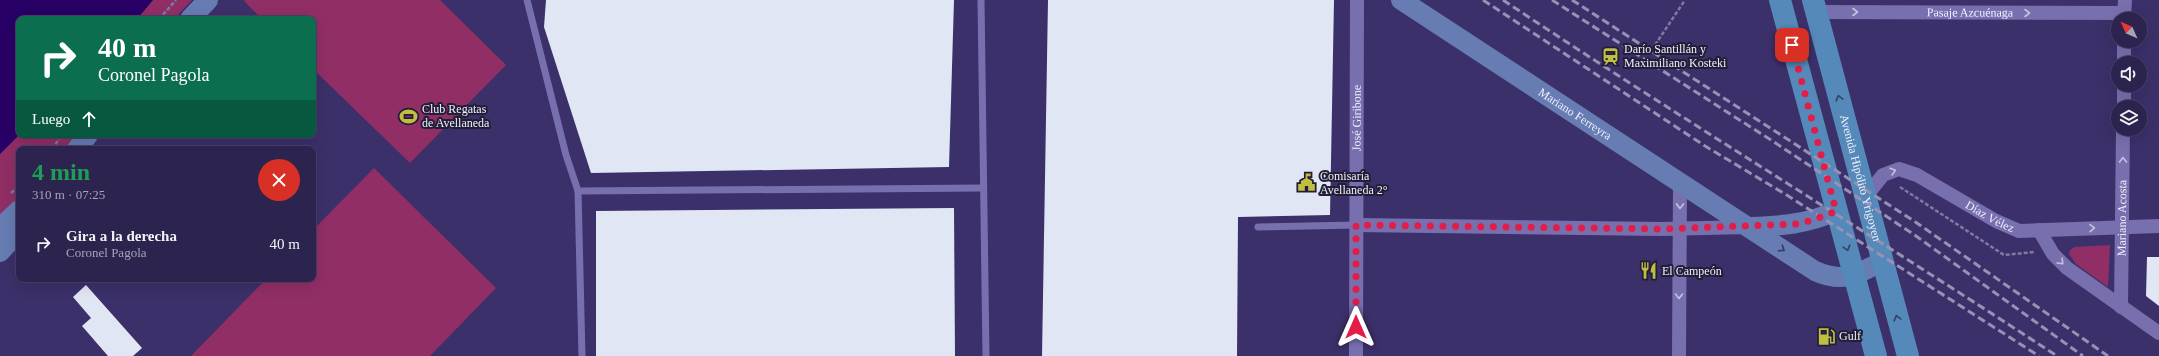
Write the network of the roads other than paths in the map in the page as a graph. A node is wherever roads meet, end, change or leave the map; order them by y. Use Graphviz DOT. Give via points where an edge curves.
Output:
graph roads {
  1 [pos="208,0"];
  2 [pos="527,0"];
  3 [pos="981,0"];
  4 [pos="1357,0"];
  5 [pos="1401,0"];
  6 [pos="1780,0"];
  7 [pos="1814,6"];
  8 [pos="2124,11"];
  9 [pos="193,16"];
  10 [pos="2124,136"];
  11 [pos="86,138"];
  12 [pos="79,146"];
  13 [pos="1680,182"];
  14 [pos="983,188"];
  15 [pos="578,191"];
  16 [pos="1866,196"];
  17 [pos="1836,211"];
  18 [pos="16,213"];
  19 [pos="1356,225"];
  20 [pos="2159,226"];
  21 [pos="1258,227"];
  22 [pos="1750,227"];
  23 [pos="2123,227"];
  24 [pos="0,228"];
  25 [pos="1679,229"];
  26 [pos="2039,230"];
  27 [pos="16,234"];
  28 [pos="0,252"];
  29 [pos="1883,261"];
  30 [pos="1854,276"];
  31 [pos="2121,307"];
  32 [pos="2159,333"];
  33 [pos="582,356"];
  34 [pos="986,356"];
  35 [pos="1356,356"];
  36 [pos="1679,356"];
  37 [pos="1876,356"];
  38 [pos="1908,356"];
  1 -- 9 [label="street"];
  2 -- 15 [label="lane" via="566,155"];
  3 -- 14 [label="lane"];
  4 -- 19 [label="street, José Giribone"];
  5 -- 13 [label="street, Mariano Ferreyra"];
  6 -- 17 [label="main road"];
  7 -- 8 [label="street, Pasaje Azcuénaga, one-way"];
  16 -- 7 [label="main road, Avenida Hipólito Yrigoyen, one-way"];
  23 -- 10 [label="street, Mariano Acosta, one-way"];
  11 -- 12 [label="street"];
  13 -- 22 [label="street, Mariano Ferreyra"];
  13 -- 25 [label="street, one-way"];
  14 -- 15 [label="lane"];
  14 -- 34 [label="lane"];
  15 -- 33 [label="lane"];
  16 -- 26 [label="street, Díaz Vélez, one-way" via="1882,175 1891,171 1907,170 2011,228 2019,231"];
  16 -- 29 [label="main road, Avenida Hipólito Yrigoyen"];
  17 -- 22 [label="street" via="1796,224"];
  17 -- 30 [label="main road, one-way"];
  18 -- 24 [label="street"];
  19 -- 21 [label="lane"];
  19 -- 25 [label="street"];
  19 -- 35 [label="street, José Giribone"];
  20 -- 23 [label="street, Díaz Vélez"];
  22 -- 25 [label="street"];
  22 -- 30 [label="street, Mariano Ferreyra, one-way" via="1815,271 1828,277"];
  26 -- 23 [label="street, Díaz Vélez, one-way"];
  23 -- 31 [label="street, Mariano Acosta"];
  25 -- 36 [label="street, one-way"];
  26 -- 31 [label="street, one-way" via="2051,250 2067,268"];
  27 -- 28 [label="street"];
  29 -- 30 [label="street, Mariano Ferreyra"];
  38 -- 29 [label="main road, Avenida Hipólito Yrigoyen, one-way"];
  30 -- 37 [label="main road"];
  31 -- 32 [label="street"];
}
